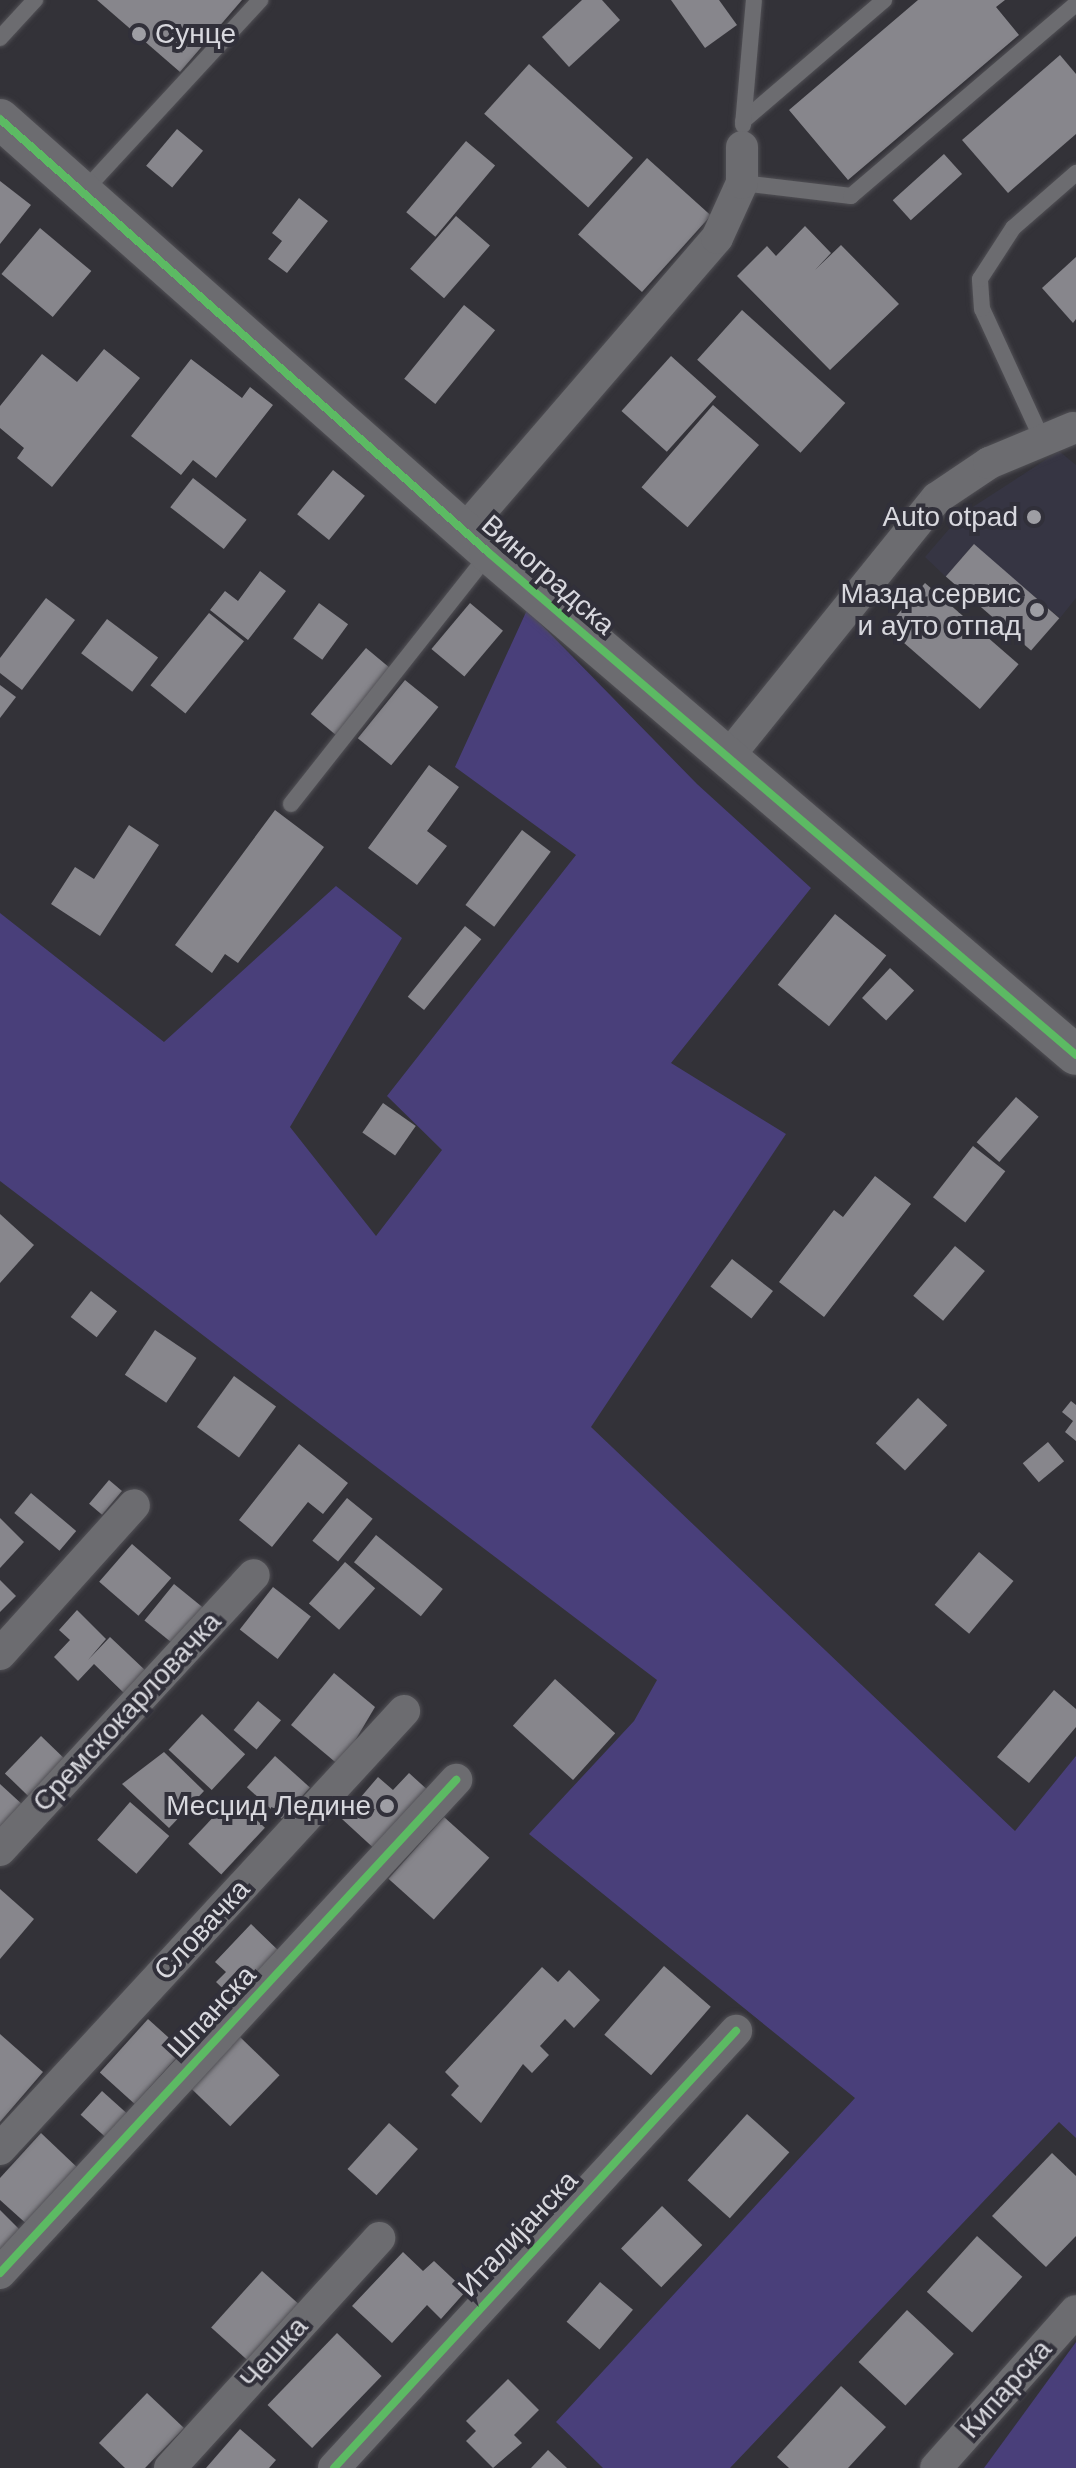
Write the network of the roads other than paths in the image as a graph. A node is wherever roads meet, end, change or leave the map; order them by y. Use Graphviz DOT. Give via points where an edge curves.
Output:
graph roads {
  1 [pos="35,0"];
  2 [pos="260,0"];
  3 [pos="754,0"];
  4 [pos="884,0"];
  5 [pos="1076,4"];
  6 [pos="0,38"];
  7 [pos="0,119"];
  8 [pos="743,134"];
  9 [pos="1076,173"];
  10 [pos="742,183"];
  11 [pos="84,191"];
  12 [pos="1075,427"];
  13 [pos="1041,437"];
  14 [pos="476,542"];
  15 [pos="727,758"];
  16 [pos="291,804"];
  17 [pos="1076,1055"];
  18 [pos="134,1505"];
  19 [pos="254,1575"];
  20 [pos="0,1654"];
  21 [pos="404,1711"];
  22 [pos="456,1780"];
  23 [pos="0,1850"];
  24 [pos="736,2031"];
  25 [pos="0,2149"];
  26 [pos="379,2238"];
  27 [pos="0,2273"];
  28 [pos="1076,2311"];
  29 [pos="170,2468"];
  30 [pos="334,2468"];
  31 [pos="936,2468"];
  1 -- 6 [label="lane"];
  2 -- 11 [label="lane"];
  3 -- 8 [label="lane"];
  4 -- 8 [label="lane"];
  5 -- 10 [label="lane" via="851,196"];
  7 -- 11 [label="street, Виноградска"];
  8 -- 10 [label="street"];
  9 -- 13 [label="lane" via="1013,228 980,279 982,309"];
  10 -- 14 [label="street" via="717,238"];
  11 -- 14 [label="street, Виноградска"];
  12 -- 13 [label="street"];
  13 -- 15 [label="street" via="937,498"];
  14 -- 15 [label="street, Виноградска"];
  14 -- 16 [label="lane"];
  15 -- 17 [label="street, Виноградска"];
  18 -- 20 [label="street"];
  19 -- 23 [label="street, Сремскокарловачка"];
  21 -- 25 [label="street, Словачка"];
  22 -- 27 [label="street, Шпанска"];
  24 -- 30 [label="street, Италијанска"];
  26 -- 29 [label="street, Чешка"];
  28 -- 31 [label="street, Кипарска"];
}
